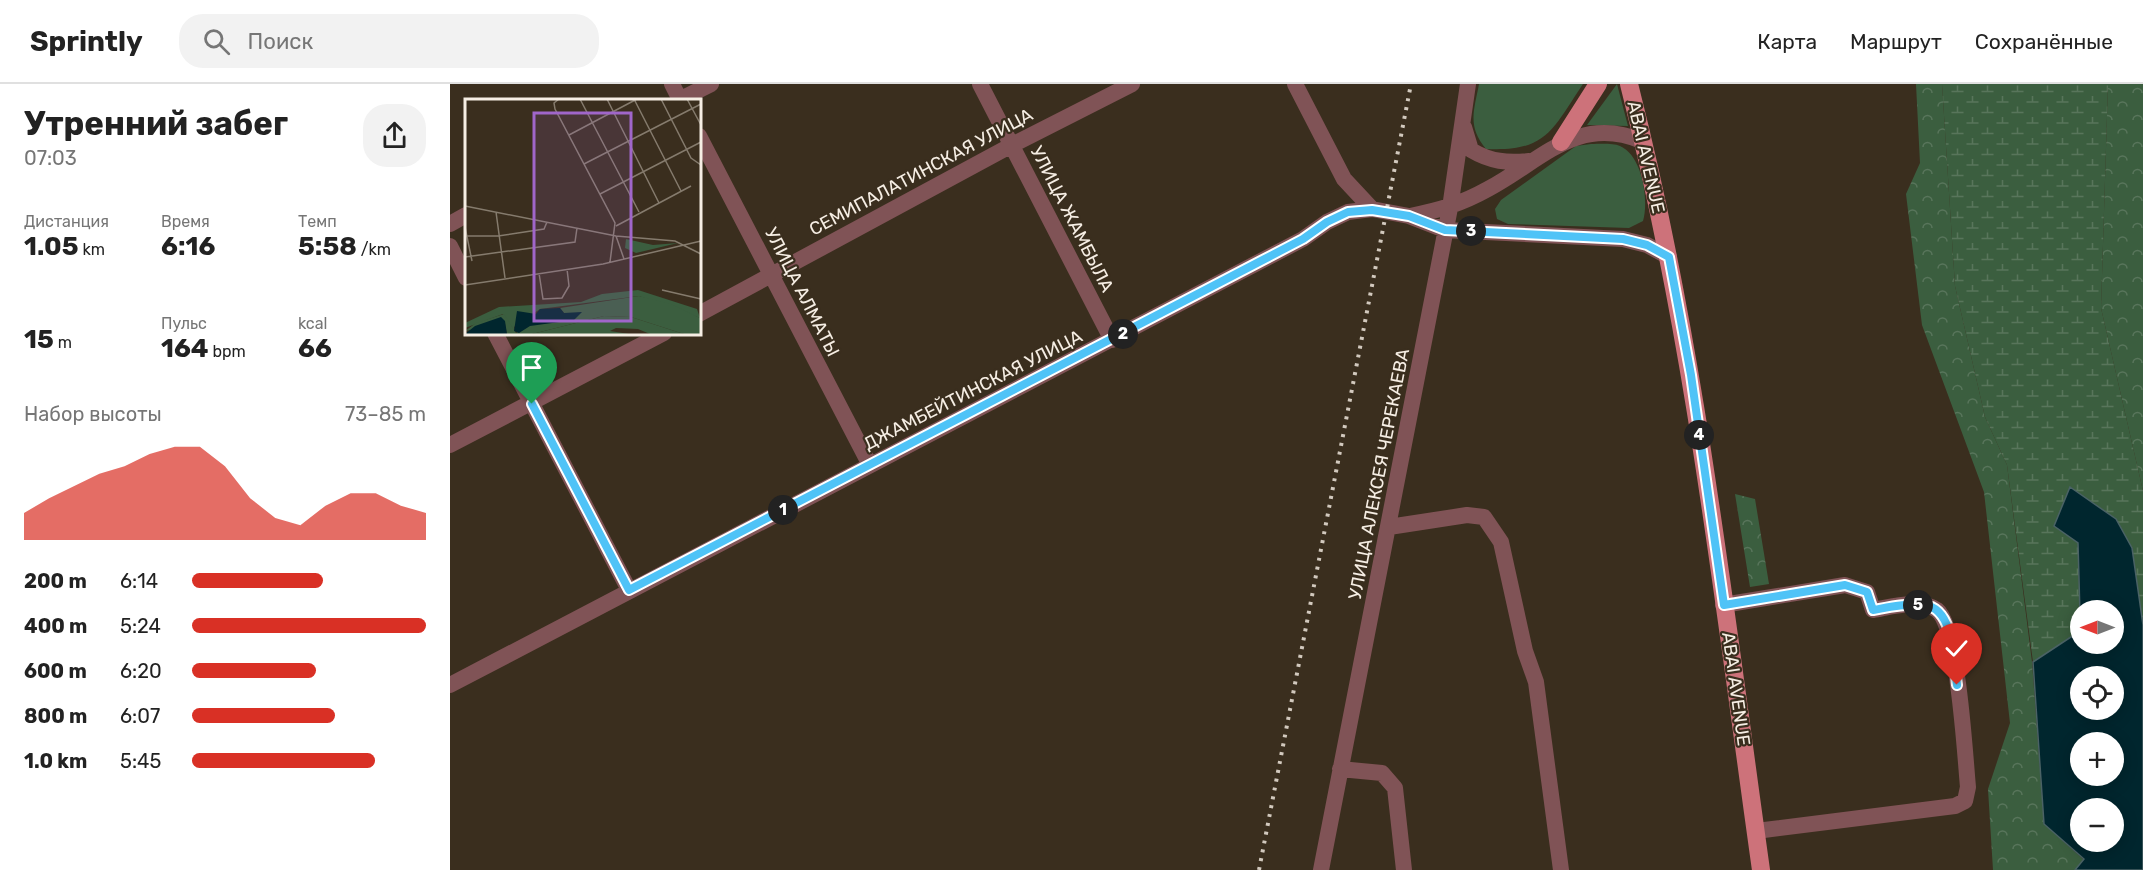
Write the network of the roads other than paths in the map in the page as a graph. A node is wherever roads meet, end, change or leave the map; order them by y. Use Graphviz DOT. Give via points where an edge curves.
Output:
graph roads {
  1 [pos="672,84"];
  2 [pos="711,84"];
  3 [pos="980,84"];
  4 [pos="1132,84"];
  5 [pos="1294,84"];
  6 [pos="1468,84"];
  7 [pos="1598,84"];
  8 [pos="1629,84"];
  9 [pos="680,99"];
  10 [pos="682,99"];
  11 [pos="1462,121"];
  12 [pos="700,138"];
  13 [pos="1642,141"];
  14 [pos="1561,142"];
  15 [pos="1012,145"];
  16 [pos="1533,161"];
  17 [pos="1450,208"];
  18 [pos="1372,210"];
  19 [pos="465,216"];
  20 [pos="1409,216"];
  21 [pos="450,224"];
  22 [pos="1445,230"];
  23 [pos="450,246"];
  24 [pos="1669,257"];
  25 [pos="771,275"];
  26 [pos="465,276"];
  27 [pos="700,313"];
  28 [pos="496,334"];
  29 [pos="662,334"];
  30 [pos="1112,340"];
  31 [pos="532,404"];
  32 [pos="450,445"];
  33 [pos="870,465"];
  34 [pos="1389,527"];
  35 [pos="629,590"];
  36 [pos="1724,605"];
  37 [pos="450,685"];
  38 [pos="1340,770"];
  39 [pos="1756,831"];
  40 [pos="1320,870"];
  41 [pos="1404,870"];
  42 [pos="1561,870"];
  43 [pos="1761,870"];
  1 -- 9 [label="street"];
  2 -- 10 [label="street"];
  3 -- 15 [label="street, УЛИЦА ЖАМБЫЛА"];
  4 -- 15 [label="street, СЕМИПАЛАТИНСКАЯ УЛИЦА"];
  5 -- 18 [label="street" via="1344,179"];
  6 -- 11 [label="street, УЛИЦА АЛЕКСЕЯ ЧЕРЕКАЕВА"];
  7 -- 14 [label="main road"];
  8 -- 13 [label="main road, ABAI AVENUE"];
  11 -- 16 [label="street" via="1472,150 1485,159 1503,163"];
  11 -- 17 [label="street, УЛИЦА АЛЕКСЕЯ ЧЕРЕКАЕВА"];
  12 -- 25 [label="street, УЛИЦА АЛМАТЫ"];
  13 -- 14 [label="street" via="1610,132 1585,134"];
  13 -- 24 [label="main road, ABAI AVENUE"];
  14 -- 16 [label="street"];
  15 -- 25 [label="street, СЕМИПАЛАТИНСКАЯ УЛИЦА"];
  15 -- 30 [label="street, УЛИЦА ЖАМБЫЛА"];
  16 -- 17 [label="street"];
  17 -- 20 [label="street"];
  17 -- 22 [label="street, УЛИЦА АЛЕКСЕЯ ЧЕРЕКАЕВА"];
  18 -- 20 [label="street, ДЖАМБЕЙТИНСКАЯ УЛИЦА"];
  18 -- 30 [label="street, ДЖАМБЕЙТИНСКАЯ УЛИЦА" via="1348,212 1327,222 1303,239"];
  19 -- 21 [label="street"];
  20 -- 22 [label="street, ДЖАМБЕЙТИНСКАЯ УЛИЦА"];
  22 -- 24 [label="street, ДЖАМБЕЙТИНСКАЯ УЛИЦА" via="1623,239 1647,245"];
  22 -- 34 [label="street, УЛИЦА АЛЕКСЕЯ ЧЕРЕКАЕВА"];
  23 -- 26 [label="street"];
  24 -- 36 [label="main road, ABAI AVENUE" via="1691,375"];
  25 -- 27 [label="street, СЕМИПАЛАТИНСКАЯ УЛИЦА"];
  25 -- 33 [label="street, УЛИЦА АЛМАТЫ"];
  28 -- 31 [label="street"];
  29 -- 31 [label="street"];
  30 -- 33 [label="street, ДЖАМБЕЙТИНСКАЯ УЛИЦА"];
  31 -- 32 [label="street"];
  31 -- 35 [label="street"];
  33 -- 35 [label="street, ДЖАМБЕЙТИНСКАЯ УЛИЦА"];
  34 -- 38 [label="street, УЛИЦА АЛЕКСЕЯ ЧЕРЕКАЕВА"];
  34 -- 42 [label="street" via="1467,515 1484,517 1501,542 1536,682"];
  35 -- 37 [label="street, ДЖАМБЕЙТИНСКАЯ УЛИЦА"];
  36 -- 39 [label="main road, ABAI AVENUE"];
  36 -- 39 [label="street" via="1845,585 1857,587 1867,592 1873,610 1926,605 1938,610 1946,622 1954,657 1968,787 1965,801 1955,806"];
  38 -- 40 [label="street, УЛИЦА АЛЕКСЕЯ ЧЕРЕКАЕВА"];
  38 -- 41 [label="street" via="1382,773 1395,788"];
  39 -- 43 [label="main road, ABAI AVENUE"];
}
